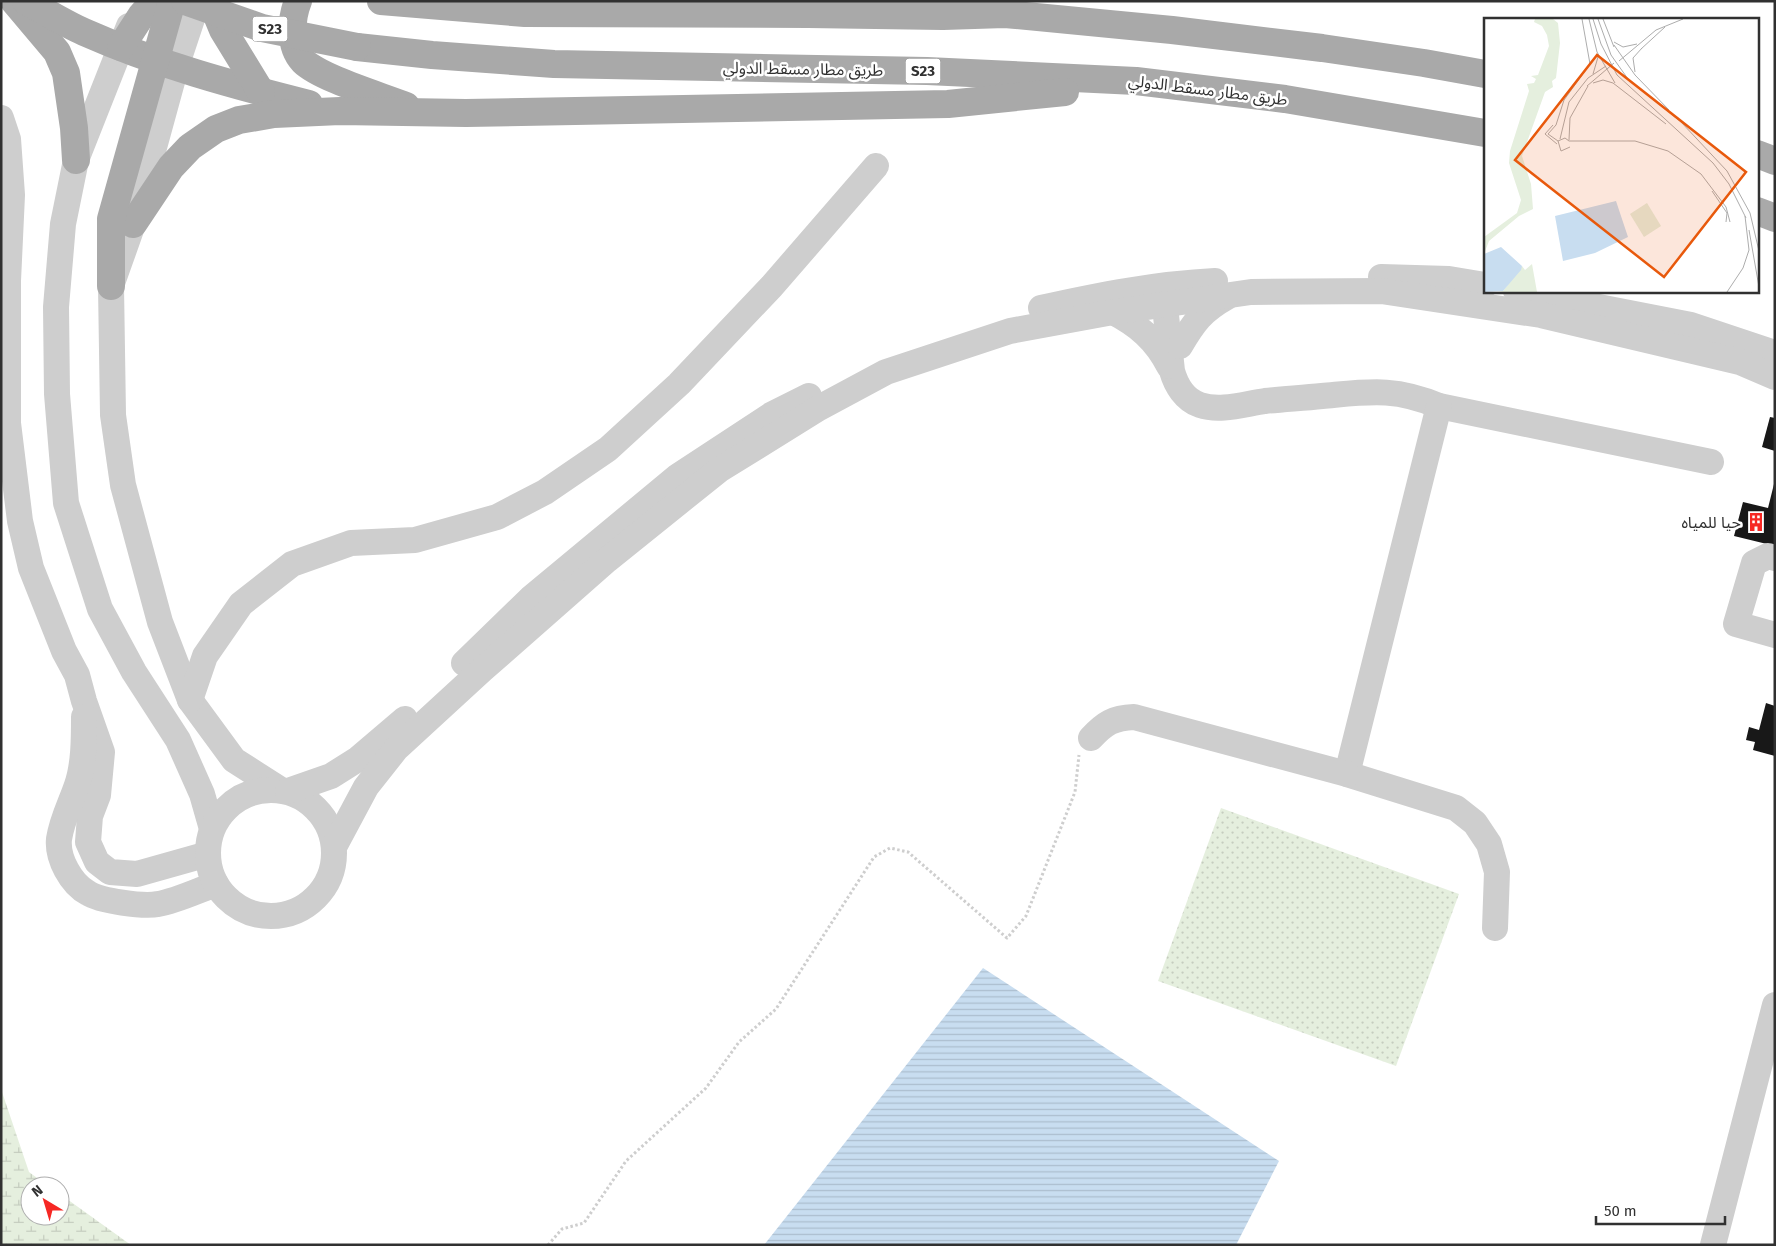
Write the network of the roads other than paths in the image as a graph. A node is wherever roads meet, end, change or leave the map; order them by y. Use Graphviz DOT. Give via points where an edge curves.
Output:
graph roads {
  1 [pos="14,1"];
  2 [pos="26,1"];
  3 [pos="137,1"];
  4 [pos="154,1"];
  5 [pos="172,1"];
  6 [pos="185,1"];
  7 [pos="198,1"];
  8 [pos="210,1"];
  9 [pos="298,1"];
  10 [pos="381,1"];
  11 [pos="964,1"];
  12 [pos="1005,14"];
  13 [pos="121,47"];
  14 [pos="166,63"];
  15 [pos="1484,74"];
  16 [pos="1136,81"];
  17 [pos="262,92"];
  18 [pos="340,111"];
  19 [pos="424,112"];
  20 [pos="1,118"];
  21 [pos="1484,133"];
  22 [pos="1758,154"];
  23 [pos="76,160"];
  24 [pos="1775,161"];
  25 [pos="876,166"];
  26 [pos="7,191"];
  27 [pos="1758,211"];
  28 [pos="1775,218"];
  29 [pos="132,224"];
  30 [pos="1484,285"];
  31 [pos="111,286"];
  32 [pos="1521,292"];
  33 [pos="1171,293"];
  34 [pos="1231,294"];
  35 [pos="1114,312"];
  36 [pos="1180,346"];
  37 [pos="1775,353"];
  38 [pos="1172,371"];
  39 [pos="1775,377"];
  40 [pos="1264,401"];
  41 [pos="1439,406"];
  42 [pos="1711,462"];
  43 [pos="1775,558"];
  44 [pos="1775,636"];
  45 [pos="190,700"];
  46 [pos="84,701"];
  47 [pos="1091,738"];
  48 [pos="1347,774"];
  49 [pos="285,790"];
  50 [pos="210,842"];
  51 [pos="335,845"];
  52 [pos="216,884"];
  53 [pos="1495,928"];
  54 [pos="1775,1005"];
  55 [pos="1713,1245"];
  1 -- 23 [label="main road" via="57,52 66,73"];
  2 -- 13 [label="main road"];
  3 -- 13 [label="street"];
  4 -- 13 [label="main road"];
  5 -- 14 [label="main road"];
  6 -- 16 [label="main road, طريق مطار مسقط الدولي / S23, bridge" via="262,28 357,47 432,55 554,64 927,71"];
  7 -- 14 [label="street"];
  8 -- 17 [label="main road" via="222,30"];
  9 -- 19 [label="main road" via="292,28 296,50 310,67"];
  10 -- 12 [label="main road" via="525,13"];
  11 -- 12 [label="main road"];
  12 -- 15 [label="main road" via="1322,48"];
  13 -- 14 [label="main road"];
  13 -- 23 [label="street"];
  14 -- 17 [label="main road"];
  14 -- 29 [label="street"];
  14 -- 31 [label="main road" via="111,219"];
  16 -- 19 [label="main road" via="1106,88 948,104"];
  16 -- 21 [label="main road, طريق مطار مسقط الدولي / S23" via="1285,99"];
  17 -- 18 [label="main road"];
  18 -- 19 [label="main road"];
  18 -- 29 [label="main road" via="274,114 239,120 216,129 190,147 171,167"];
  20 -- 26 [label="street" via="8,139"];
  22 -- 24 [label="main road"];
  23 -- 50 [label="street" via="64,224 56,307 57,394 66,503 100,609 134,672 178,740 198,786"];
  25 -- 45 [label="street" via="772,286 680,384 608,448 545,492 497,517 415,540 352,543 292,564 241,604 205,656"];
  26 -- 46 [label="street" via="8,423 20,521 31,568 77,675"];
  27 -- 28 [label="main road"];
  29 -- 31 [label="street"];
  30 -- 33 [label="street" via="1449,278 1307,276"];
  31 -- 45 [label="street" via="113,415 123,485 160,622"];
  32 -- 37 [label="street" via="1691,324"];
  33 -- 34 [label="street"];
  33 -- 35 [label="street"];
  33 -- 36 [label="street"];
  33 -- 38 [label="street"];
  33 -- 49 [label="street" via="1079,299 989,320 884,358 771,415 670,482 531,598 426,700 358,759 331,776"];
  34 -- 36 [label="street" via="1192,324"];
  34 -- 39 [label="street" via="1381,291 1540,314 1740,362"];
  35 -- 38 [label="street" via="1148,335"];
  35 -- 51 [label="street" via="1010,331 886,372 819,408 719,470 607,560 396,750 366,787"];
  36 -- 40 [label="street" via="1183,372 1196,392 1219,399"];
  38 -- 40 [label="street" via="1185,396 1200,405 1225,407"];
  40 -- 41 [label="street" via="1380,391 1420,398"];
  41 -- 42 [label="street"];
  41 -- 48 [label="street"];
  43 -- 44 [label="street" via="1768,556 1754,563 1736,624"];
  45 -- 49 [label="street" via="234,760"];
  46 -- 50 [label="street" via="102,752 98,795 90,816 88,842 97,862 110,872 136,874"];
  46 -- 52 [label="street" via="84,742 78,783 63,819 59,841 63,864 71,880 88,894 126,904 158,905"];
  47 -- 48 [label="street" via="1103,725 1118,718 1134,717"];
  48 -- 53 [label="street" via="1456,808 1475,823 1489,844 1497,872"];
  49 -- 50 [label="street" via="260,790 240,797 223,811"];
  49 -- 51 [label="street" via="310,802 327,821"];
  50 -- 52 [label="street" via="210,870"];
  51 -- 52 [label="street" via="335,861 323,890 299,910 284,915 268,916 238,907"];
  54 -- 55 [label="street"];
}
